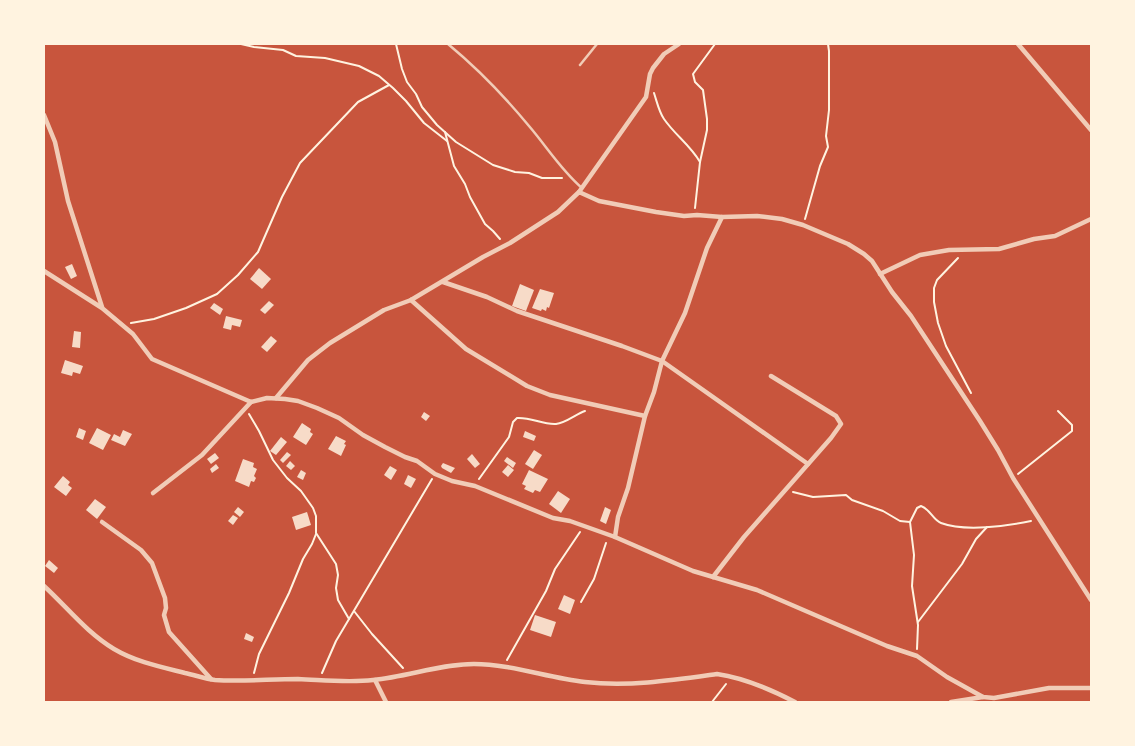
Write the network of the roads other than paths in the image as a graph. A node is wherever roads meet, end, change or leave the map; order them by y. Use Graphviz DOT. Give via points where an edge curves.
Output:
graph roads {
  1 [pos="448,44"];
  2 [pos="597,44"];
  3 [pos="679,44"];
  4 [pos="1018,44"];
  5 [pos="1028,44"];
  6 [pos="1023,50"];
  7 [pos="580,65"];
  8 [pos="44,115"];
  9 [pos="1091,130"];
  10 [pos="580,190"];
  11 [pos="722,217"];
  12 [pos="1091,219"];
  13 [pos="44,271"];
  14 [pos="880,274"];
  15 [pos="443,282"];
  16 [pos="411,300"];
  17 [pos="102,308"];
  18 [pos="662,362"];
  19 [pos="770,376"];
  20 [pos="276,398"];
  21 [pos="251,402"];
  22 [pos="645,416"];
  23 [pos="808,464"];
  24 [pos="153,493"];
  25 [pos="102,522"];
  26 [pos="615,537"];
  27 [pos="713,577"];
  28 [pos="44,586"];
  29 [pos="1091,600"];
  30 [pos="212,680"];
  31 [pos="375,680"];
  32 [pos="1091,688"];
  33 [pos="982,697"];
  34 [pos="994,700"];
  35 [pos="386,702"];
  36 [pos="795,702"];
  37 [pos="951,702"];
  1 -- 10 [label="lane" via="529,125"];
  2 -- 7 [label="lane"];
  3 -- 10 [label="street" via="657,62 650,74 646,97"];
  4 -- 6 [label="street"];
  5 -- 6 [label="street"];
  6 -- 9 [label="street"];
  8 -- 17 [label="street" via="55,142 68,201"];
  10 -- 11 [label="street" via="600,201 620,206 684,216"];
  10 -- 15 [label="street" via="558,212"];
  11 -- 14 [label="street" via="756,216 803,225 864,254"];
  11 -- 18 [label="street"];
  12 -- 14 [label="street" via="1055,236 999,248 920,255"];
  13 -- 17 [label="street"];
  14 -- 29 [label="street" via="975,413 1038,520"];
  15 -- 16 [label="street"];
  15 -- 18 [label="street" via="487,297 517,312"];
  16 -- 20 [label="street" via="384,310 330,343 308,360"];
  16 -- 22 [label="street" via="466,349 527,386 550,395"];
  17 -- 21 [label="street" via="133,334 152,358"];
  18 -- 22 [label="street"];
  18 -- 23 [label="street"];
  19 -- 23 [label="street" via="836,416 841,424"];
  20 -- 21 [label="street"];
  20 -- 26 [label="street" via="298,401 339,418 363,435 452,481 475,486 554,518"];
  21 -- 24 [label="street" via="202,455"];
  22 -- 26 [label="street"];
  23 -- 27 [label="street"];
  25 -- 30 [label="street" via="141,550 152,563 165,598 164,616 169,632"];
  26 -- 27 [label="street"];
  27 -- 33 [label="street" via="756,590 917,656"];
  28 -- 30 [label="street" via="99,639 115,650 140,661"];
  30 -- 31 [label="street"];
  31 -- 35 [label="street"];
  31 -- 36 [label="street" via="461,664 504,666 586,682 622,683 717,674 764,687"];
  32 -- 34 [label="street" via="1049,688"];
  33 -- 34 [label="street"];
  33 -- 37 [label="street"];
}
